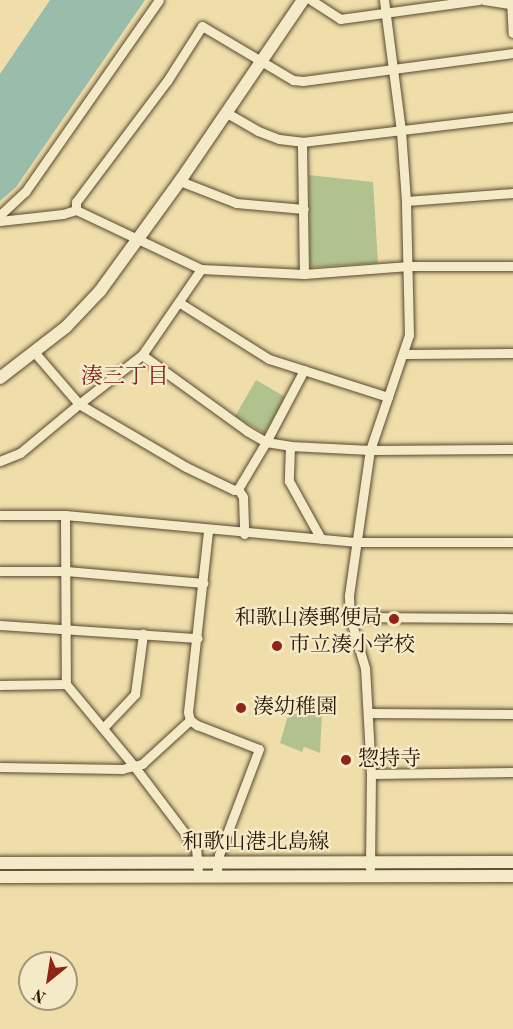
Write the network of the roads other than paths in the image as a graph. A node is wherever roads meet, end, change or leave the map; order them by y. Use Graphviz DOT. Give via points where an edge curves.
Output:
graph roads {
  1 [pos="159,0"];
  2 [pos="303,0"];
  3 [pos="311,0"];
  4 [pos="384,0"];
  5 [pos="479,0"];
  6 [pos="484,0"];
  7 [pos="511,2"];
  8 [pos="441,3"];
  9 [pos="386,14"];
  10 [pos="513,33"];
  11 [pos="513,53"];
  12 [pos="261,62"];
  13 [pos="393,68"];
  14 [pos="227,113"];
  15 [pos="513,117"];
  16 [pos="401,131"];
  17 [pos="302,142"];
  18 [pos="180,181"];
  19 [pos="513,193"];
  20 [pos="406,201"];
  21 [pos="304,209"];
  22 [pos="76,210"];
  23 [pos="0,214"];
  24 [pos="0,221"];
  25 [pos="140,238"];
  26 [pos="409,266"];
  27 [pos="513,266"];
  28 [pos="201,269"];
  29 [pos="304,274"];
  30 [pos="180,303"];
  31 [pos="35,353"];
  32 [pos="513,353"];
  33 [pos="405,354"];
  34 [pos="142,355"];
  35 [pos="304,370"];
  36 [pos="0,378"];
  37 [pos="388,397"];
  38 [pos="80,404"];
  39 [pos="266,442"];
  40 [pos="290,446"];
  41 [pos="513,449"];
  42 [pos="370,450"];
  43 [pos="0,461"];
  44 [pos="238,489"];
  45 [pos="0,515"];
  46 [pos="65,515"];
  47 [pos="208,530"];
  48 [pos="244,534"];
  49 [pos="321,539"];
  50 [pos="355,542"];
  51 [pos="513,542"];
  52 [pos="0,571"];
  53 [pos="66,571"];
  54 [pos="203,583"];
  55 [pos="350,617"];
  56 [pos="513,618"];
  57 [pos="0,625"];
  58 [pos="67,628"];
  59 [pos="143,634"];
  60 [pos="198,638"];
  61 [pos="0,684"];
  62 [pos="66,684"];
  63 [pos="368,713"];
  64 [pos="513,714"];
  65 [pos="190,720"];
  66 [pos="103,728"];
  67 [pos="134,766"];
  68 [pos="0,767"];
  69 [pos="513,772"];
  70 [pos="371,774"];
  71 [pos="0,862"];
  72 [pos="218,862"];
  73 [pos="370,862"];
  74 [pos="513,862"];
  75 [pos="198,863"];
  76 [pos="370,876"];
  77 [pos="513,876"];
  78 [pos="0,877"];
  79 [pos="199,877"];
  80 [pos="216,877"];
  1 -- 23 [label="street" via="25,192"];
  2 -- 12 [label="main road"];
  3 -- 9 [label="street" via="340,19"];
  4 -- 9 [label="street"];
  5 -- 8 [label="street"];
  6 -- 7 [label="street"];
  7 -- 10 [label="street"];
  8 -- 9 [label="street"];
  9 -- 13 [label="street"];
  11 -- 13 [label="street"];
  12 -- 13 [label="street" via="292,80 303,81"];
  12 -- 14 [label="main road"];
  12 -- 22 [label="street" via="202,26 76,202"];
  13 -- 16 [label="street"];
  14 -- 17 [label="street" via="258,131"];
  14 -- 18 [label="main road"];
  15 -- 16 [label="street"];
  16 -- 17 [label="street"];
  16 -- 20 [label="street"];
  17 -- 21 [label="street"];
  18 -- 21 [label="street" via="236,203"];
  18 -- 25 [label="main road"];
  19 -- 20 [label="street"];
  20 -- 26 [label="street"];
  21 -- 29 [label="street"];
  22 -- 24 [label="street"];
  22 -- 25 [label="street"];
  25 -- 28 [label="street"];
  25 -- 31 [label="main road" via="84,309"];
  26 -- 27 [label="street"];
  26 -- 29 [label="street"];
  26 -- 33 [label="street" via="409,335"];
  28 -- 29 [label="street"];
  28 -- 30 [label="street"];
  30 -- 34 [label="street"];
  30 -- 35 [label="street" via="269,359"];
  31 -- 36 [label="main road"];
  31 -- 38 [label="street"];
  32 -- 33 [label="street"];
  33 -- 37 [label="street"];
  34 -- 38 [label="street"];
  34 -- 39 [label="street"];
  35 -- 37 [label="street"];
  35 -- 39 [label="street"];
  37 -- 42 [label="street"];
  38 -- 43 [label="street" via="20,453"];
  38 -- 44 [label="street" via="186,467"];
  39 -- 40 [label="street"];
  39 -- 44 [label="street"];
  40 -- 42 [label="street"];
  40 -- 49 [label="street" via="289,481"];
  41 -- 42 [label="street"];
  42 -- 50 [label="street"];
  44 -- 48 [label="street" via="243,497"];
  45 -- 46 [label="street"];
  46 -- 47 [label="street"];
  46 -- 53 [label="street"];
  47 -- 48 [label="street"];
  47 -- 54 [label="street"];
  48 -- 49 [label="street"];
  49 -- 50 [label="street"];
  50 -- 51 [label="street"];
  50 -- 55 [label="street"];
  52 -- 53 [label="street"];
  53 -- 54 [label="street"];
  53 -- 58 [label="street"];
  54 -- 60 [label="street"];
  55 -- 56 [label="street"];
  55 -- 63 [label="street" via="365,668"];
  57 -- 58 [label="street"];
  58 -- 59 [label="street"];
  58 -- 62 [label="street"];
  59 -- 60 [label="street"];
  59 -- 66 [label="street" via="135,694"];
  60 -- 65 [label="street"];
  61 -- 62 [label="street"];
  62 -- 66 [label="street"];
  63 -- 64 [label="street"];
  63 -- 70 [label="street"];
  65 -- 67 [label="street" via="142,764"];
  65 -- 72 [label="street" via="259,749"];
  66 -- 67 [label="street"];
  67 -- 68 [label="street"];
  67 -- 75 [label="street" via="196,848"];
  69 -- 70 [label="street"];
  70 -- 73 [label="street"];
  71 -- 75 [label="main road, 和歌山港北島線"];
  72 -- 73 [label="main road, 和歌山港北島線"];
  72 -- 75 [label="main road, 和歌山港北島線"];
  72 -- 80 [label="street"];
  73 -- 74 [label="main road, 和歌山港北島線"];
  73 -- 76 [label="street"];
  75 -- 79 [label="street"];
  76 -- 77 [label="main road, 和歌山港北島線"];
  76 -- 80 [label="main road, 和歌山港北島線"];
  78 -- 79 [label="main road, 和歌山港北島線"];
  79 -- 80 [label="main road, 和歌山港北島線"];
}
